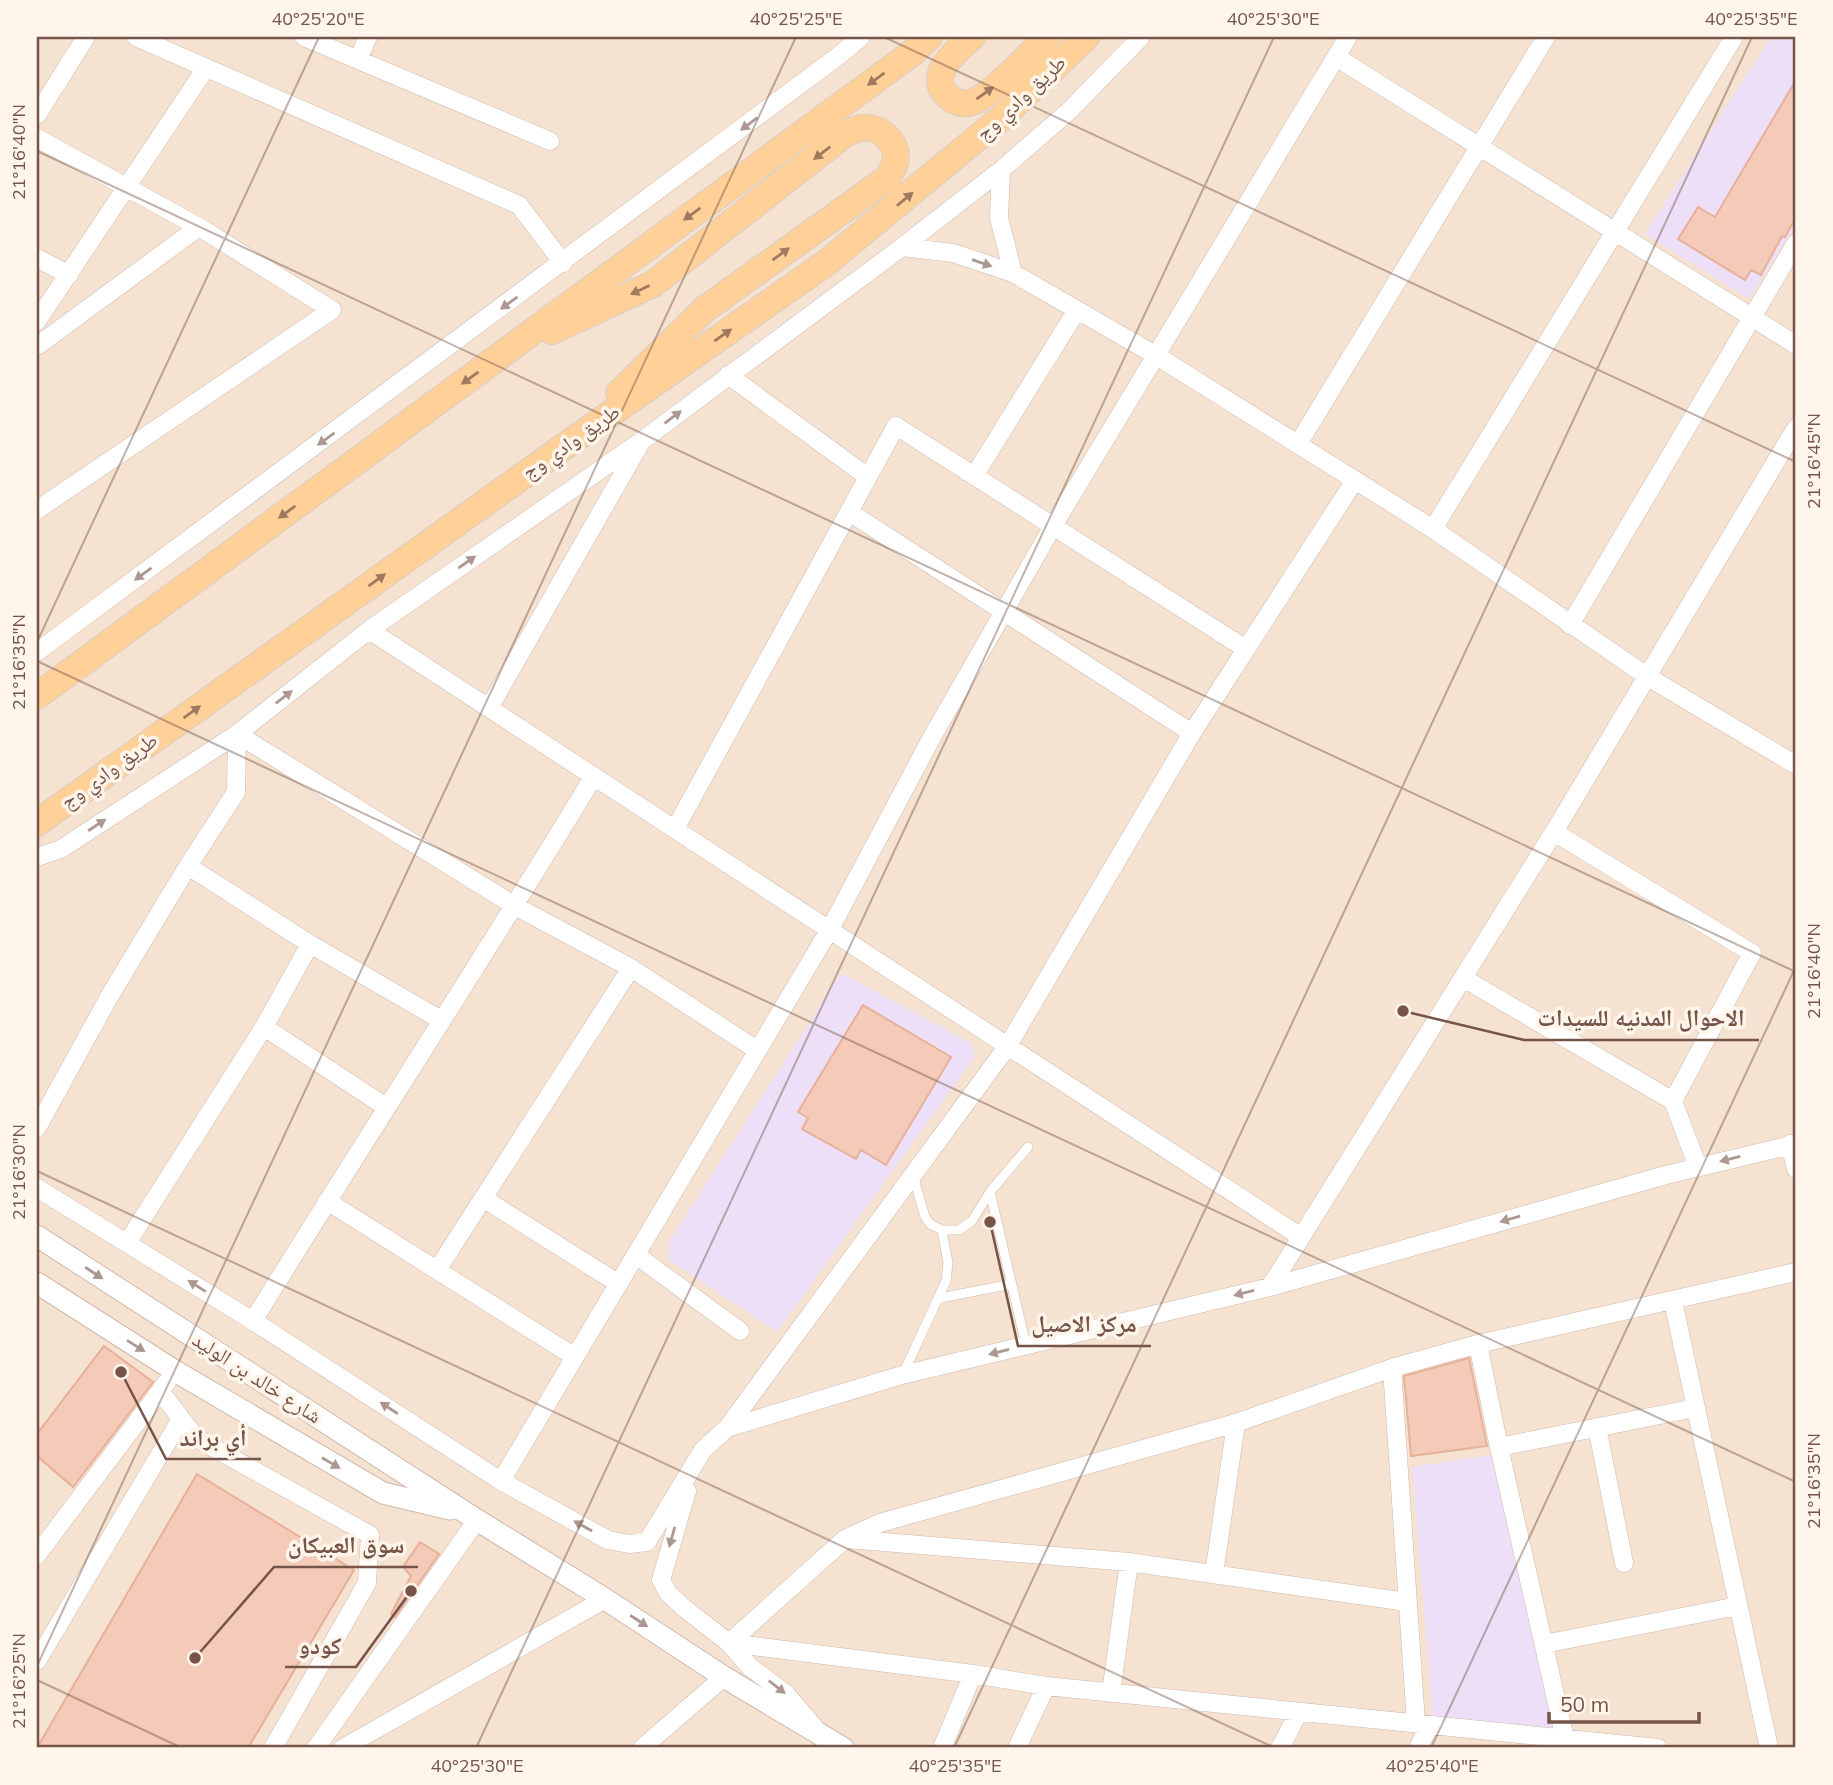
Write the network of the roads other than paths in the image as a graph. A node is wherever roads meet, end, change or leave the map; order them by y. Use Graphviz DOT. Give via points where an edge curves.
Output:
graph roads {
  1 [pos="86,37"];
  2 [pos="304,37"];
  3 [pos="368,37"];
  4 [pos="861,37"];
  5 [pos="929,37"];
  6 [pos="972,37"];
  7 [pos="1047,37"];
  8 [pos="1086,37"];
  9 [pos="1141,37"];
  10 [pos="1348,37"];
  11 [pos="1546,37"];
  12 [pos="1734,37"];
  13 [pos="145,39"];
  14 [pos="1336,57"];
  15 [pos="358,60"];
  16 [pos="206,68"];
  17 [pos="37,115"];
  18 [pos="37,138"];
  19 [pos="550,141"];
  20 [pos="1479,147"];
  21 [pos="1001,170"];
  22 [pos="127,187"];
  23 [pos="199,227"];
  24 [pos="1615,232"];
  25 [pos="1796,243"];
  26 [pos="902,247"];
  27 [pos="37,258"];
  28 [pos="564,263"];
  29 [pos="1013,273"];
  30 [pos="69,275"];
  31 [pos="1077,310"];
  32 [pos="1751,317"];
  33 [pos="37,321"];
  34 [pos="1796,345"];
  35 [pos="37,346"];
  36 [pos="498,356"];
  37 [pos="1157,356"];
  38 [pos="728,375"];
  39 [pos="1796,428"];
  40 [pos="643,440"];
  41 [pos="1298,444"];
  42 [pos="566,445"];
  43 [pos="974,476"];
  44 [pos="868,477"];
  45 [pos="1355,480"];
  46 [pos="37,510"];
  47 [pos="849,512"];
  48 [pos="1054,526"];
  49 [pos="1433,529"];
  50 [pos="1004,612"];
  51 [pos="1570,625"];
  52 [pos="369,631"];
  53 [pos="1246,649"];
  54 [pos="37,652"];
  55 [pos="1648,677"];
  56 [pos="37,696"];
  57 [pos="489,708"];
  58 [pos="1192,733"];
  59 [pos="237,734"];
  60 [pos="1794,757"];
  61 [pos="594,776"];
  62 [pos="37,823"];
  63 [pos="675,829"];
  64 [pos="1555,832"];
  65 [pos="37,858"];
  66 [pos="188,866"];
  67 [pos="515,906"];
  68 [pos="830,929"];
  69 [pos="310,944"];
  70 [pos="631,968"];
  71 [pos="1463,978"];
  72 [pos="441,1020"];
  73 [pos="264,1027"];
  74 [pos="1007,1047"];
  75 [pos="758,1050"];
  76 [pos="1673,1101"];
  77 [pos="386,1107"];
  78 [pos="37,1128"];
  79 [pos="1793,1144"];
  80 [pos="1028,1147"];
  81 [pos="1698,1167"];
  82 [pos="1796,1169"];
  83 [pos="913,1175"];
  84 [pos="37,1188"];
  85 [pos="990,1192"];
  86 [pos="483,1198"];
  87 [pos="327,1201"];
  88 [pos="942,1230"];
  89 [pos="37,1236"];
  90 [pos="1301,1237"];
  91 [pos="127,1243"];
  92 [pos="636,1255"];
  93 [pos="437,1270"];
  94 [pos="1796,1272"];
  95 [pos="37,1283"];
  96 [pos="619,1284"];
  97 [pos="1012,1284"];
  98 [pos="1270,1287"];
  99 [pos="940,1298"];
  100 [pos="1673,1301"];
  101 [pos="254,1321"];
  102 [pos="740,1331"];
  103 [pos="1478,1343"];
  104 [pos="1026,1345"];
  105 [pos="575,1357"];
  106 [pos="1392,1368"];
  107 [pos="175,1371"];
  108 [pos="902,1375"];
  109 [pos="160,1391"];
  110 [pos="1695,1408"];
  111 [pos="181,1419"];
  112 [pos="1236,1423"];
  113 [pos="727,1427"];
  114 [pos="1597,1427"];
  115 [pos="1499,1447"];
  116 [pos="703,1450"];
  117 [pos="501,1481"];
  118 [pos="472,1517"];
  119 [pos="845,1539"];
  120 [pos="37,1555"];
  121 [pos="1129,1562"];
  122 [pos="1624,1563"];
  123 [pos="1214,1574"];
  124 [pos="605,1598"];
  125 [pos="1407,1602"];
  126 [pos="1738,1606"];
  127 [pos="729,1643"];
  128 [pos="1544,1644"];
  129 [pos="37,1661"];
  130 [pos="974,1674"];
  131 [pos="724,1677"];
  132 [pos="1046,1686"];
  133 [pos="1111,1693"];
  134 [pos="1299,1712"];
  135 [pos="1423,1724"];
  136 [pos="822,1736"];
  137 [pos="1563,1744"];
  138 [pos="273,1748"];
  139 [pos="316,1748"];
  140 [pos="343,1748"];
  141 [pos="642,1748"];
  142 [pos="843,1748"];
  143 [pos="942,1748"];
  144 [pos="1017,1748"];
  145 [pos="1280,1748"];
  146 [pos="1418,1748"];
  147 [pos="1658,1748"];
  148 [pos="1769,1748"];
  1 -- 17 [label="street"];
  2 -- 15 [label="street"];
  3 -- 15 [label="street"];
  4 -- 28 [label="street, one-way"];
  5 -- 36 [label="main road, one-way"];
  6 -- 7 [label="main road, one-way" via="941,70 943,92 955,102 969,103 987,93"];
  42 -- 8 [label="main road, طريق وادي وج, one-way" via="848,247 999,120"];
  9 -- 21 [label="street" via="1069,111"];
  10 -- 14 [label="street"];
  11 -- 20 [label="street"];
  12 -- 24 [label="street"];
  13 -- 16 [label="street"];
  14 -- 20 [label="street"];
  14 -- 37 [label="street"];
  15 -- 19 [label="street"];
  16 -- 22 [label="street"];
  16 -- 28 [label="street" via="519,205"];
  18 -- 22 [label="street"];
  20 -- 24 [label="street"];
  20 -- 41 [label="street"];
  21 -- 26 [label="street"];
  21 -- 29 [label="street" via="999,218"];
  22 -- 23 [label="street"];
  22 -- 30 [label="street"];
  23 -- 35 [label="street"];
  23 -- 46 [label="street" via="332,310"];
  24 -- 32 [label="street"];
  24 -- 49 [label="street"];
  25 -- 32 [label="street"];
  26 -- 29 [label="street, one-way" via="953,253"];
  26 -- 38 [label="street"];
  27 -- 30 [label="street"];
  28 -- 54 [label="street, one-way"];
  29 -- 31 [label="street"];
  30 -- 33 [label="street"];
  31 -- 37 [label="street"];
  31 -- 43 [label="street"];
  32 -- 34 [label="street"];
  32 -- 51 [label="street"];
  42 -- 36 [label="main road, one-way" via="705,309 888,177 896,162 888,138 874,129 845,134 653,284"];
  36 -- 56 [label="main road, one-way"];
  37 -- 41 [label="street"];
  37 -- 48 [label="street"];
  40 -- 38 [label="street, one-way"];
  38 -- 44 [label="street"];
  39 -- 55 [label="street"];
  52 -- 40 [label="street, one-way"];
  40 -- 57 [label="street"];
  41 -- 45 [label="street"];
  62 -- 42 [label="main road, طريق وادي وج, one-way"];
  43 -- 44 [label="street" via="896,426"];
  43 -- 48 [label="street"];
  44 -- 47 [label="street"];
  45 -- 49 [label="street"];
  45 -- 53 [label="street"];
  47 -- 50 [label="street"];
  47 -- 63 [label="street"];
  48 -- 50 [label="street"];
  48 -- 53 [label="street"];
  49 -- 51 [label="street"];
  50 -- 58 [label="street"];
  50 -- 68 [label="street"];
  51 -- 55 [label="street"];
  52 -- 57 [label="street"];
  59 -- 52 [label="street, one-way"];
  53 -- 58 [label="street"];
  55 -- 60 [label="street"];
  55 -- 64 [label="street"];
  57 -- 61 [label="street"];
  58 -- 74 [label="street"];
  65 -- 59 [label="street, one-way" via="61,849"];
  59 -- 66 [label="street" via="236,792"];
  59 -- 67 [label="street"];
  61 -- 63 [label="street"];
  61 -- 67 [label="street"];
  63 -- 68 [label="street"];
  64 -- 71 [label="street"];
  64 -- 76 [label="street" via="1752,953"];
  66 -- 69 [label="street"];
  66 -- 78 [label="street"];
  67 -- 70 [label="street"];
  67 -- 72 [label="street"];
  68 -- 74 [label="street"];
  68 -- 75 [label="street"];
  69 -- 72 [label="street"];
  69 -- 73 [label="street"];
  70 -- 75 [label="street"];
  70 -- 86 [label="street"];
  71 -- 76 [label="street"];
  71 -- 90 [label="street"];
  72 -- 77 [label="street"];
  73 -- 77 [label="street"];
  73 -- 91 [label="street"];
  74 -- 83 [label="street"];
  74 -- 90 [label="street"];
  75 -- 92 [label="street"];
  76 -- 81 [label="street"];
  77 -- 87 [label="street"];
  79 -- 81 [label="street, one-way"];
  79 -- 82 [label="street"];
  80 -- 85 [label="lane"];
  81 -- 98 [label="street, one-way"];
  83 -- 88 [label="lane" via="925,1217"];
  83 -- 113 [label="street"];
  84 -- 91 [label="street"];
  85 -- 88 [label="lane" via="972,1221 959,1230"];
  85 -- 97 [label="lane"];
  86 -- 93 [label="street"];
  86 -- 96 [label="street"];
  87 -- 93 [label="street"];
  87 -- 101 [label="street"];
  88 -- 99 [label="lane" via="948,1263"];
  89 -- 118 [label="street, شارع خالد بن الوليد, one-way"];
  90 -- 98 [label="street"];
  101 -- 91 [label="street, one-way"];
  92 -- 96 [label="street"];
  92 -- 102 [label="street"];
  93 -- 105 [label="street"];
  94 -- 100 [label="street"];
  95 -- 107 [label="street, one-way"];
  96 -- 105 [label="street"];
  97 -- 99 [label="lane"];
  97 -- 104 [label="lane"];
  98 -- 104 [label="street, one-way"];
  99 -- 108 [label="lane"];
  100 -- 103 [label="street"];
  100 -- 110 [label="street"];
  117 -- 101 [label="street, one-way"];
  103 -- 106 [label="street"];
  103 -- 115 [label="street"];
  104 -- 108 [label="street, one-way"];
  105 -- 117 [label="street"];
  106 -- 112 [label="street"];
  106 -- 125 [label="street"];
  107 -- 109 [label="street"];
  107 -- 118 [label="street, one-way" via="383,1493"];
  108 -- 113 [label="street"];
  109 -- 111 [label="street"];
  109 -- 120 [label="street"];
  110 -- 114 [label="street"];
  110 -- 126 [label="street"];
  111 -- 129 [label="street"];
  111 -- 138 [label="street" via="196,1438 370,1535 368,1583"];
  112 -- 119 [label="street" via="880,1523"];
  112 -- 123 [label="street"];
  113 -- 116 [label="street"];
  114 -- 115 [label="street"];
  114 -- 122 [label="street"];
  115 -- 128 [label="street"];
  116 -- 117 [label="street, one-way" via="647,1542 608,1540"];
  116 -- 127 [label="street, one-way" via="679,1511 661,1580 668,1593"];
  118 -- 124 [label="street, شارع خالد بن الوليد"];
  118 -- 139 [label="street"];
  119 -- 121 [label="street"];
  119 -- 127 [label="street"];
  121 -- 123 [label="street"];
  121 -- 133 [label="street"];
  123 -- 125 [label="street"];
  124 -- 131 [label="street, شارع خالد بن الوليد, one-way"];
  124 -- 140 [label="street"];
  125 -- 135 [label="street"];
  126 -- 128 [label="street"];
  126 -- 148 [label="street"];
  127 -- 130 [label="street"];
  127 -- 136 [label="street, one-way" via="750,1667 786,1693"];
  128 -- 137 [label="street"];
  130 -- 132 [label="street"];
  130 -- 143 [label="street"];
  131 -- 136 [label="street, شارع خالد بن الوليد"];
  131 -- 141 [label="street"];
  132 -- 133 [label="street"];
  132 -- 144 [label="street"];
  133 -- 134 [label="street"];
  134 -- 135 [label="street"];
  134 -- 145 [label="street"];
  135 -- 137 [label="street"];
  135 -- 146 [label="street"];
  136 -- 142 [label="street, شارع خالد بن الوليد"];
  137 -- 147 [label="street"];
}
